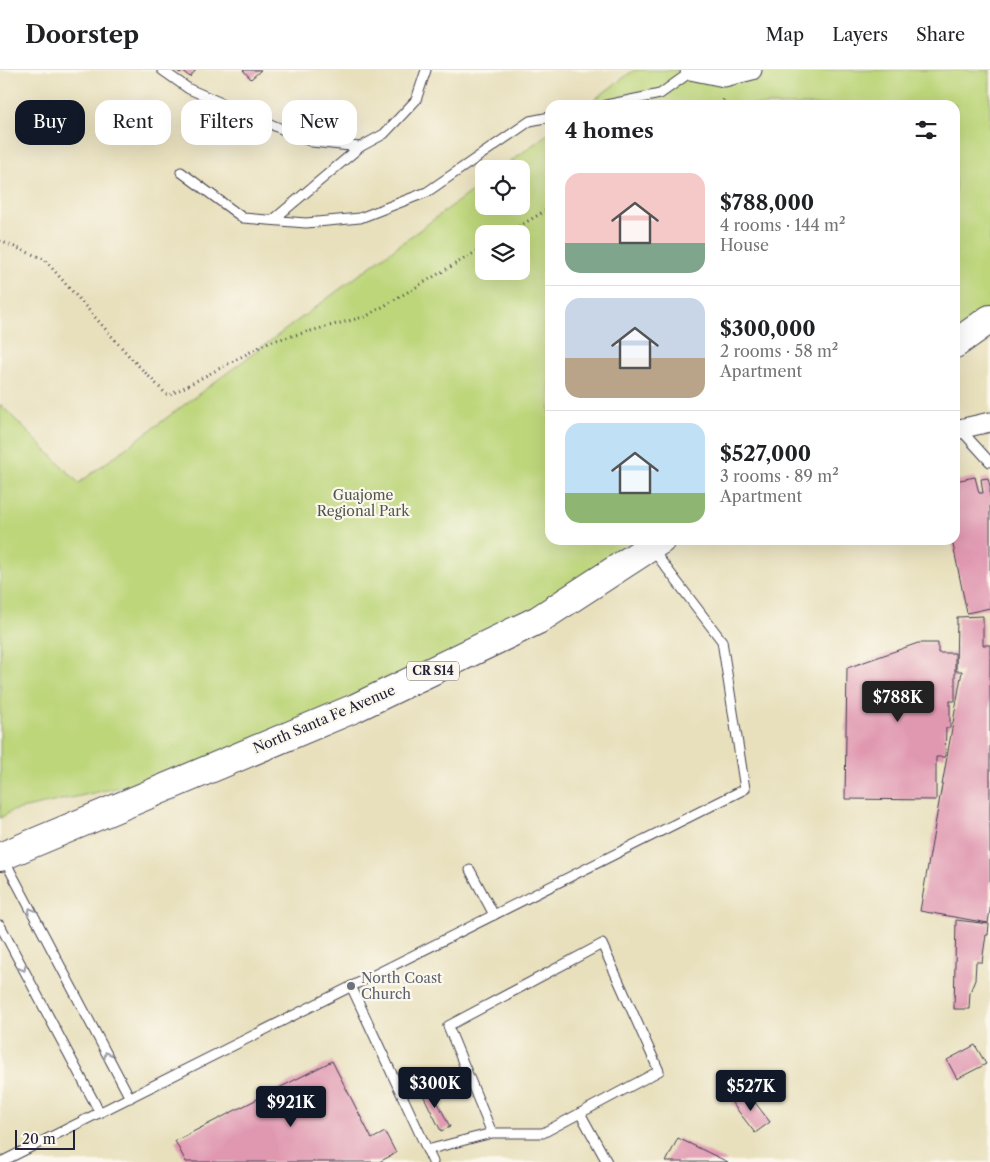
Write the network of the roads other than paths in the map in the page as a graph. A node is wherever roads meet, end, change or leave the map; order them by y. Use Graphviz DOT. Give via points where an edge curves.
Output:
graph roads {
  1 [pos="162,70"];
  2 [pos="426,70"];
  3 [pos="691,70"];
  4 [pos="752,70"];
  5 [pos="631,100"];
  6 [pos="545,118"];
  7 [pos="360,147"];
  8 [pos="181,172"];
  9 [pos="273,220"];
  10 [pos="990,319"];
  11 [pos="960,340"];
  12 [pos="990,422"];
  13 [pos="960,429"];
  14 [pos="960,431"];
  15 [pos="990,462"];
  16 [pos="653,545"];
  17 [pos="657,545"];
  18 [pos="1,856"];
  19 [pos="470,870"];
  20 [pos="494,915"];
  21 [pos="0,925"];
  22 [pos="351,986"];
  23 [pos="130,1098"];
  24 [pos="100,1113"];
  25 [pos="580,1113"];
  26 [pos="492,1133"];
  27 [pos="427,1150"];
  28 [pos="1,1162"];
  29 [pos="433,1162"];
  30 [pos="607,1162"];
  1 -- 7 [label="lane" via="189,89 312,142"];
  2 -- 7 [label="lane" via="416,100 384,134"];
  3 -- 4 [label="street" via="724,77"];
  3 -- 5 [label="lane" via="660,94"];
  6 -- 9 [label="lane" via="530,121 426,192 360,218 306,223"];
  7 -- 9 [label="lane"];
  8 -- 9 [label="lane" via="243,218"];
  10 -- 11 [label="main road"];
  12 -- 13 [label="street"];
  14 -- 15 [label="lane"];
  16 -- 18 [label="main road, North Santa Fe Avenue / CR S14" via="538,620 364,704"];
  17 -- 20 [label="lane" via="722,641 745,789"];
  23 -- 18 [label="lane, one-way"];
  19 -- 20 [label="lane"];
  20 -- 22 [label="lane"];
  21 -- 24 [label="lane, one-way"];
  22 -- 23 [label="lane"];
  22 -- 27 [label="lane"];
  23 -- 24 [label="lane"];
  24 -- 28 [label="lane"];
  25 -- 26 [label="lane" via="543,1133"];
  25 -- 26 [label="lane" via="659,1071 602,944 448,1026"];
  25 -- 30 [label="lane"];
  26 -- 27 [label="lane"];
  27 -- 29 [label="lane"];
}
